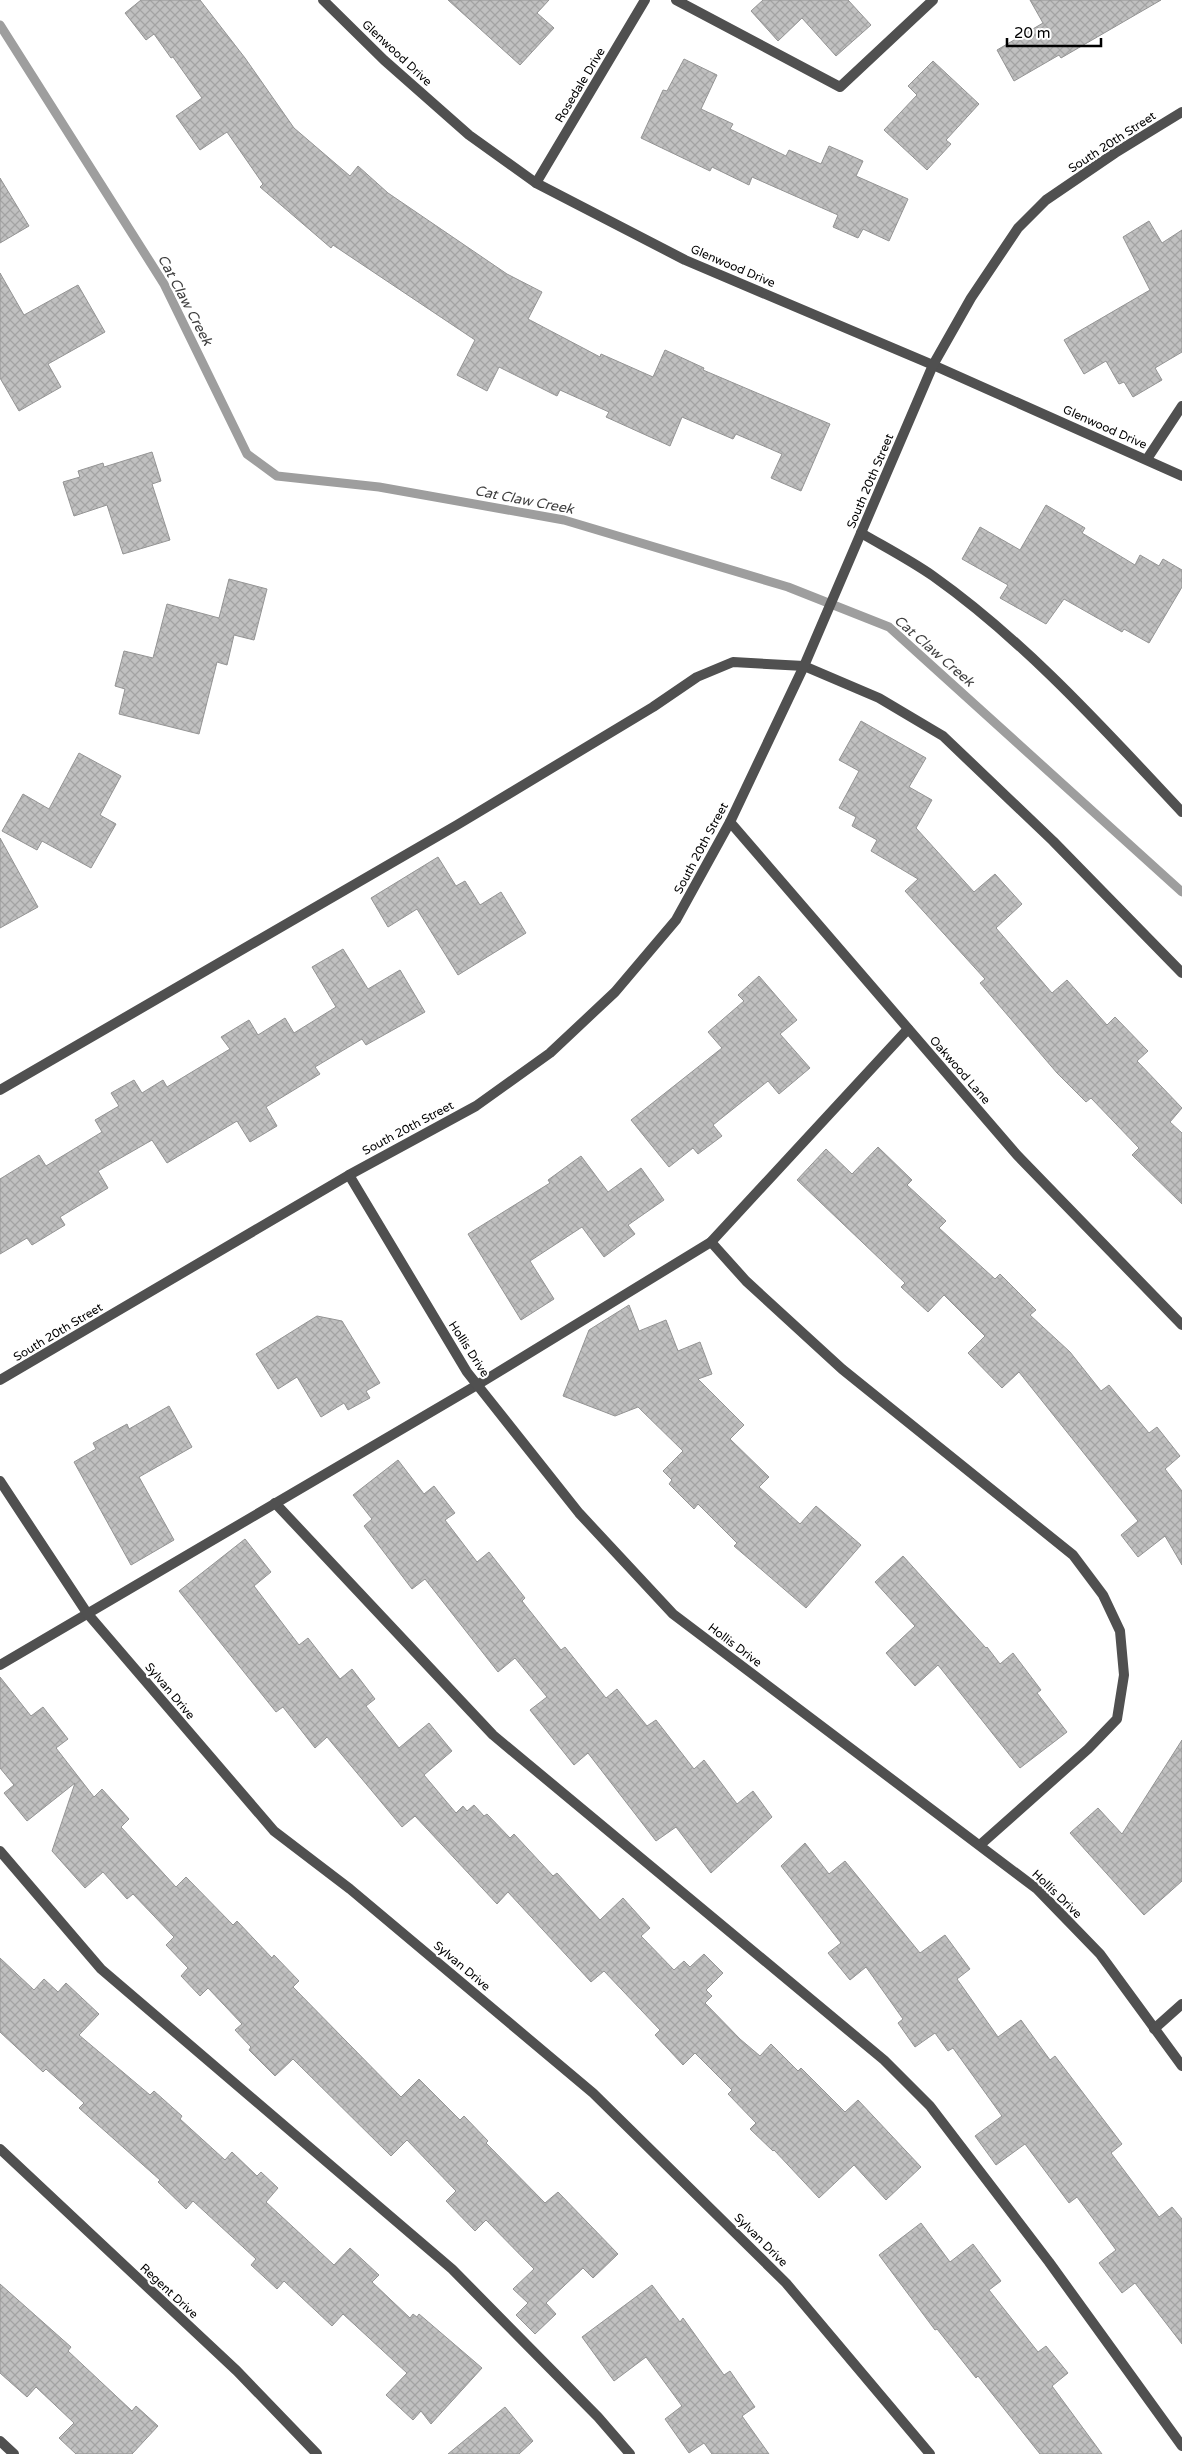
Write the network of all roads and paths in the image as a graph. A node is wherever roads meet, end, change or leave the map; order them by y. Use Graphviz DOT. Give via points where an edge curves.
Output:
graph roads {
  1 [pos="323,0"];
  2 [pos="645,0"];
  3 [pos="676,0"];
  4 [pos="933,0"];
  5 [pos="1182,112"];
  6 [pos="536,183"];
  7 [pos="933,365"];
  8 [pos="1182,406"];
  9 [pos="1147,459"];
  10 [pos="1182,476"];
  11 [pos="861,533"];
  12 [pos="804,666"];
  13 [pos="1182,812"];
  14 [pos="730,822"];
  15 [pos="1182,973"];
  16 [pos="908,1029"];
  17 [pos="0,1090"];
  18 [pos="349,1175"];
  19 [pos="712,1242"];
  20 [pos="1182,1325"];
  21 [pos="0,1380"];
  22 [pos="478,1385"];
  23 [pos="0,1481"];
  24 [pos="275,1503"];
  25 [pos="87,1613"];
  26 [pos="0,1665"];
  27 [pos="980,1845"];
  28 [pos="0,1851"];
  29 [pos="1182,2004"];
  30 [pos="1154,2029"];
  31 [pos="1182,2066"];
  32 [pos="0,2149"];
  33 [pos="0,2441"];
  34 [pos="1182,2446"];
  35 [pos="14,2454"];
  36 [pos="317,2454"];
  37 [pos="630,2454"];
  38 [pos="930,2454"];
  1 -- 6 [label="street, Glenwood Drive" via="384,60 469,135"];
  2 -- 6 [label="street, Rosedale Drive"];
  3 -- 4 [label="street" via="840,87"];
  5 -- 7 [label="street, South 20th Street" via="1046,200 1018,228 971,298"];
  6 -- 7 [label="street, Glenwood Drive" via="685,260"];
  7 -- 9 [label="street, Glenwood Drive"];
  7 -- 11 [label="street, South 20th Street"];
  8 -- 9 [label="street"];
  9 -- 10 [label="street, Glenwood Drive"];
  11 -- 12 [label="street, South 20th Street"];
  11 -- 13 [label="street" via="932,576 1011,638"];
  12 -- 14 [label="street, South 20th Street"];
  12 -- 15 [label="street" via="879,698 943,736 1053,841"];
  12 -- 17 [label="street" via="733,662 697,677 457,825"];
  14 -- 16 [label="street, Oakwood Lane"];
  14 -- 18 [label="street, South 20th Street" via="676,920 608,999 550,1053 476,1106"];
  16 -- 19 [label="street"];
  16 -- 20 [label="street, Oakwood Lane" via="1017,1155"];
  18 -- 21 [label="street, South 20th Street"];
  18 -- 22 [label="street, Hollis Drive" via="467,1372"];
  19 -- 22 [label="street"];
  19 -- 27 [label="street" via="746,1281 842,1369 1073,1555 1103,1595 1120,1631 1124,1675 1118,1719"];
  22 -- 24 [label="street"];
  22 -- 27 [label="street, Hollis Drive" via="579,1513 673,1614"];
  23 -- 25 [label="street, Sylvan Drive"];
  24 -- 25 [label="street"];
  24 -- 34 [label="street" via="493,1735 869,2048 930,2106 1049,2262"];
  25 -- 26 [label="street"];
  25 -- 38 [label="street, Sylvan Drive" via="274,1831 594,2093 786,2283"];
  27 -- 30 [label="street, Hollis Drive" via="1036,1889 1100,1954"];
  28 -- 37 [label="street" via="101,1969 452,2269 598,2417"];
  29 -- 30 [label="street"];
  30 -- 31 [label="street, Hollis Drive"];
  32 -- 36 [label="street, Regent Drive" via="237,2371"];
  33 -- 35 [label="street"];
}
